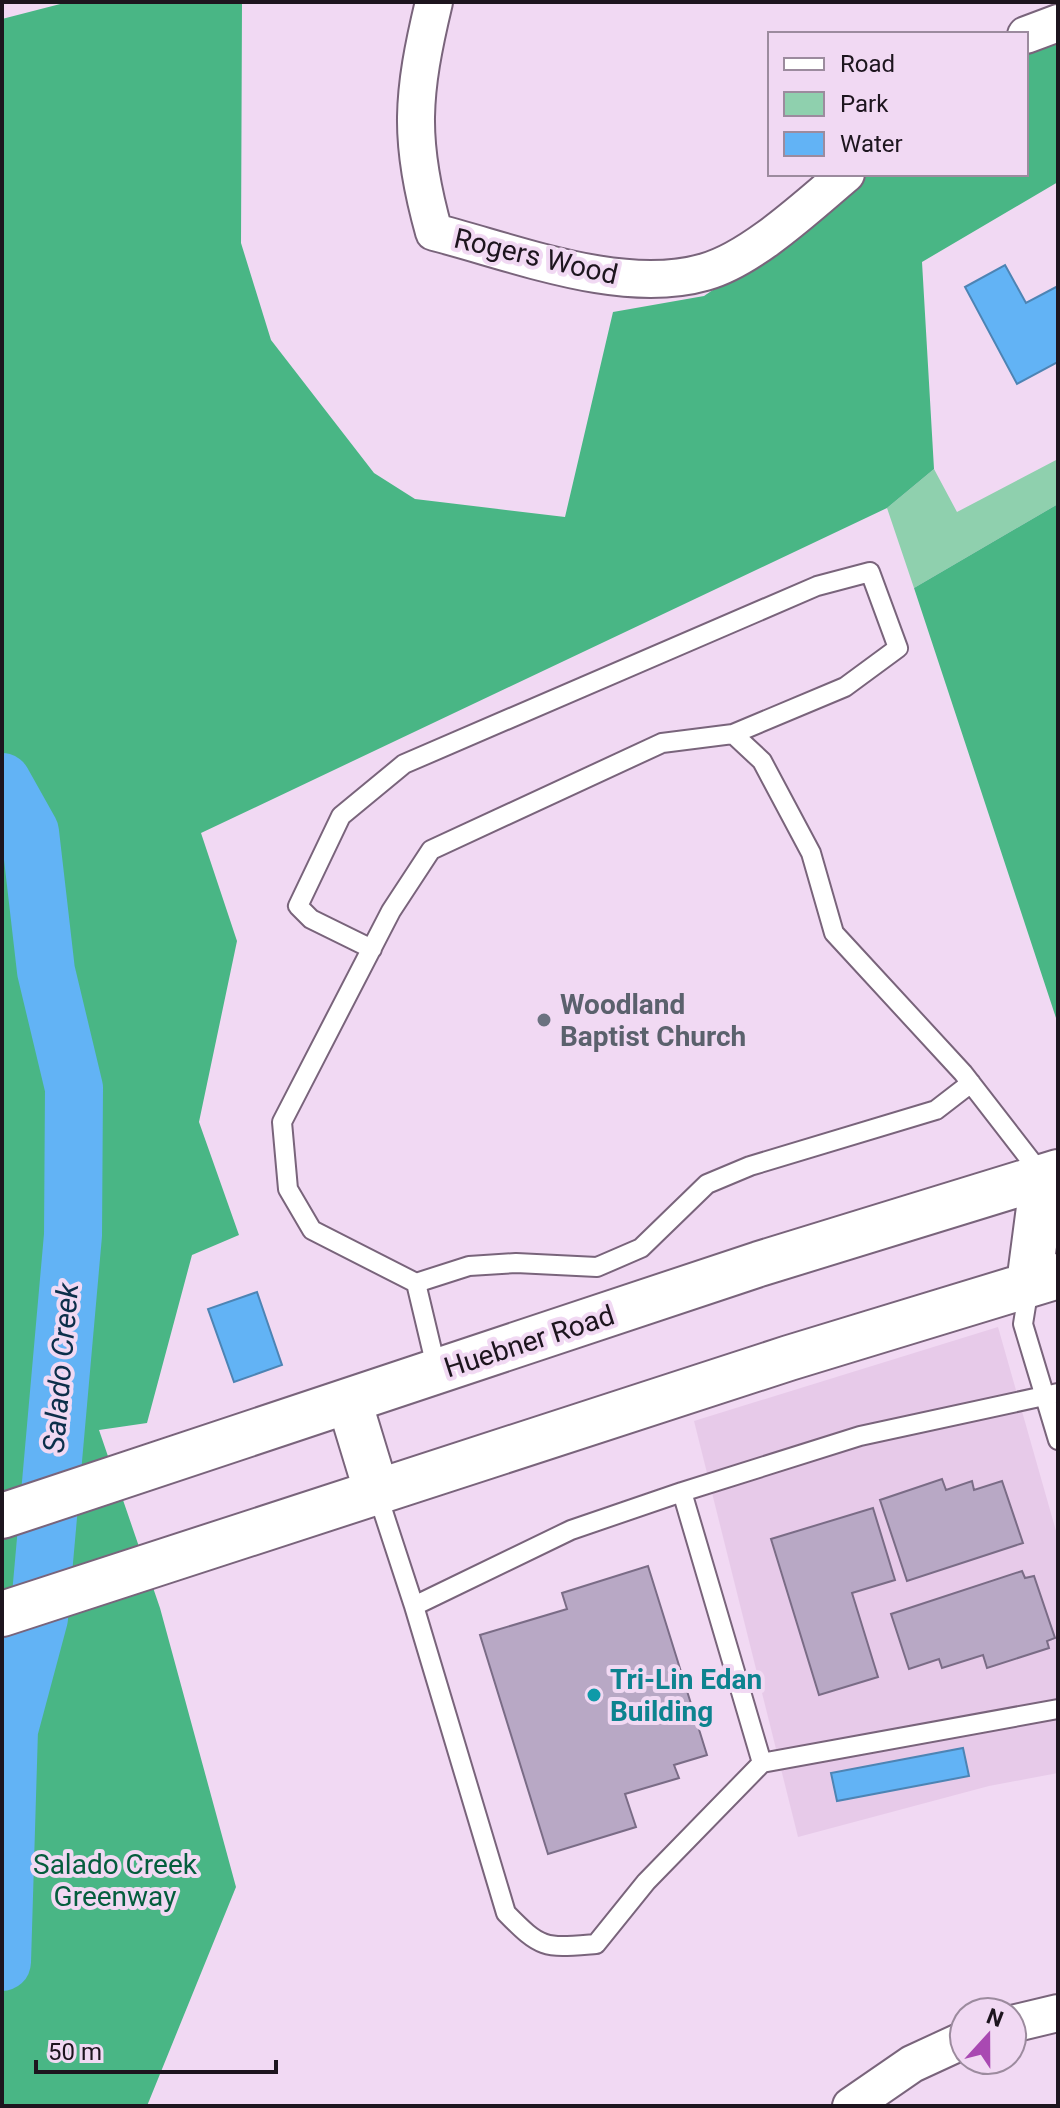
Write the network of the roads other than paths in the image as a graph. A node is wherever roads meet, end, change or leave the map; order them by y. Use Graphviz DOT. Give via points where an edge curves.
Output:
graph roads {
  1 [pos="434,2"];
  2 [pos="1058,23"];
  3 [pos="1028,34"];
  4 [pos="844,176"];
  5 [pos="733,734"];
  6 [pos="372,949"];
  7 [pos="971,1083"];
  8 [pos="1050,1175"];
  9 [pos="1044,1280"];
  10 [pos="416,1283"];
  11 [pos="437,1371"];
  12 [pos="1052,1395"];
  13 [pos="349,1401"];
  14 [pos="1058,1440"];
  15 [pos="682,1492"];
  16 [pos="377,1493"];
  17 [pos="2,1516"];
  18 [pos="414,1606"];
  19 [pos="2,1614"];
  20 [pos="1058,1709"];
  21 [pos="762,1763"];
  22 [pos="1058,2013"];
  23 [pos="1028,2020"];
  24 [pos="948,2047"];
  25 [pos="851,2106"];
  1 -- 4 [label="street, Rogers Wood" via="413,117 419,179 434,232 597,274 650,280 707,272 773,235"];
  2 -- 3 [label="street"];
  5 -- 6 [label="lane" via="662,743 431,850"];
  5 -- 6 [label="lane" via="845,687 898,648 870,572 817,586 404,764 341,816 298,906 311,919"];
  5 -- 7 [label="lane" via="762,761 811,853 834,933"];
  6 -- 10 [label="lane" via="282,1122 288,1189 312,1230"];
  7 -- 8 [label="lane"];
  7 -- 10 [label="lane" via="936,1110 707,1184 641,1248 597,1267 469,1266"];
  8 -- 9 [label="main road"];
  8 -- 11 [label="main road, Huebner Road"];
  9 -- 12 [label="lane" via="1023,1324"];
  9 -- 16 [label="main road"];
  10 -- 11 [label="lane"];
  11 -- 13 [label="main road, Huebner Road"];
  12 -- 14 [label="lane"];
  12 -- 15 [label="lane" via="860,1436"];
  13 -- 16 [label="main road"];
  13 -- 17 [label="main road, Huebner Road"];
  15 -- 18 [label="lane" via="571,1530"];
  15 -- 21 [label="lane"];
  16 -- 18 [label="lane"];
  16 -- 19 [label="main road"];
  18 -- 21 [label="lane" via="506,1913 533,1941 560,1947 596,1944 646,1882"];
  20 -- 21 [label="lane"];
  22 -- 23 [label="street"];
  24 -- 25 [label="street" via="912,2064"];
}
